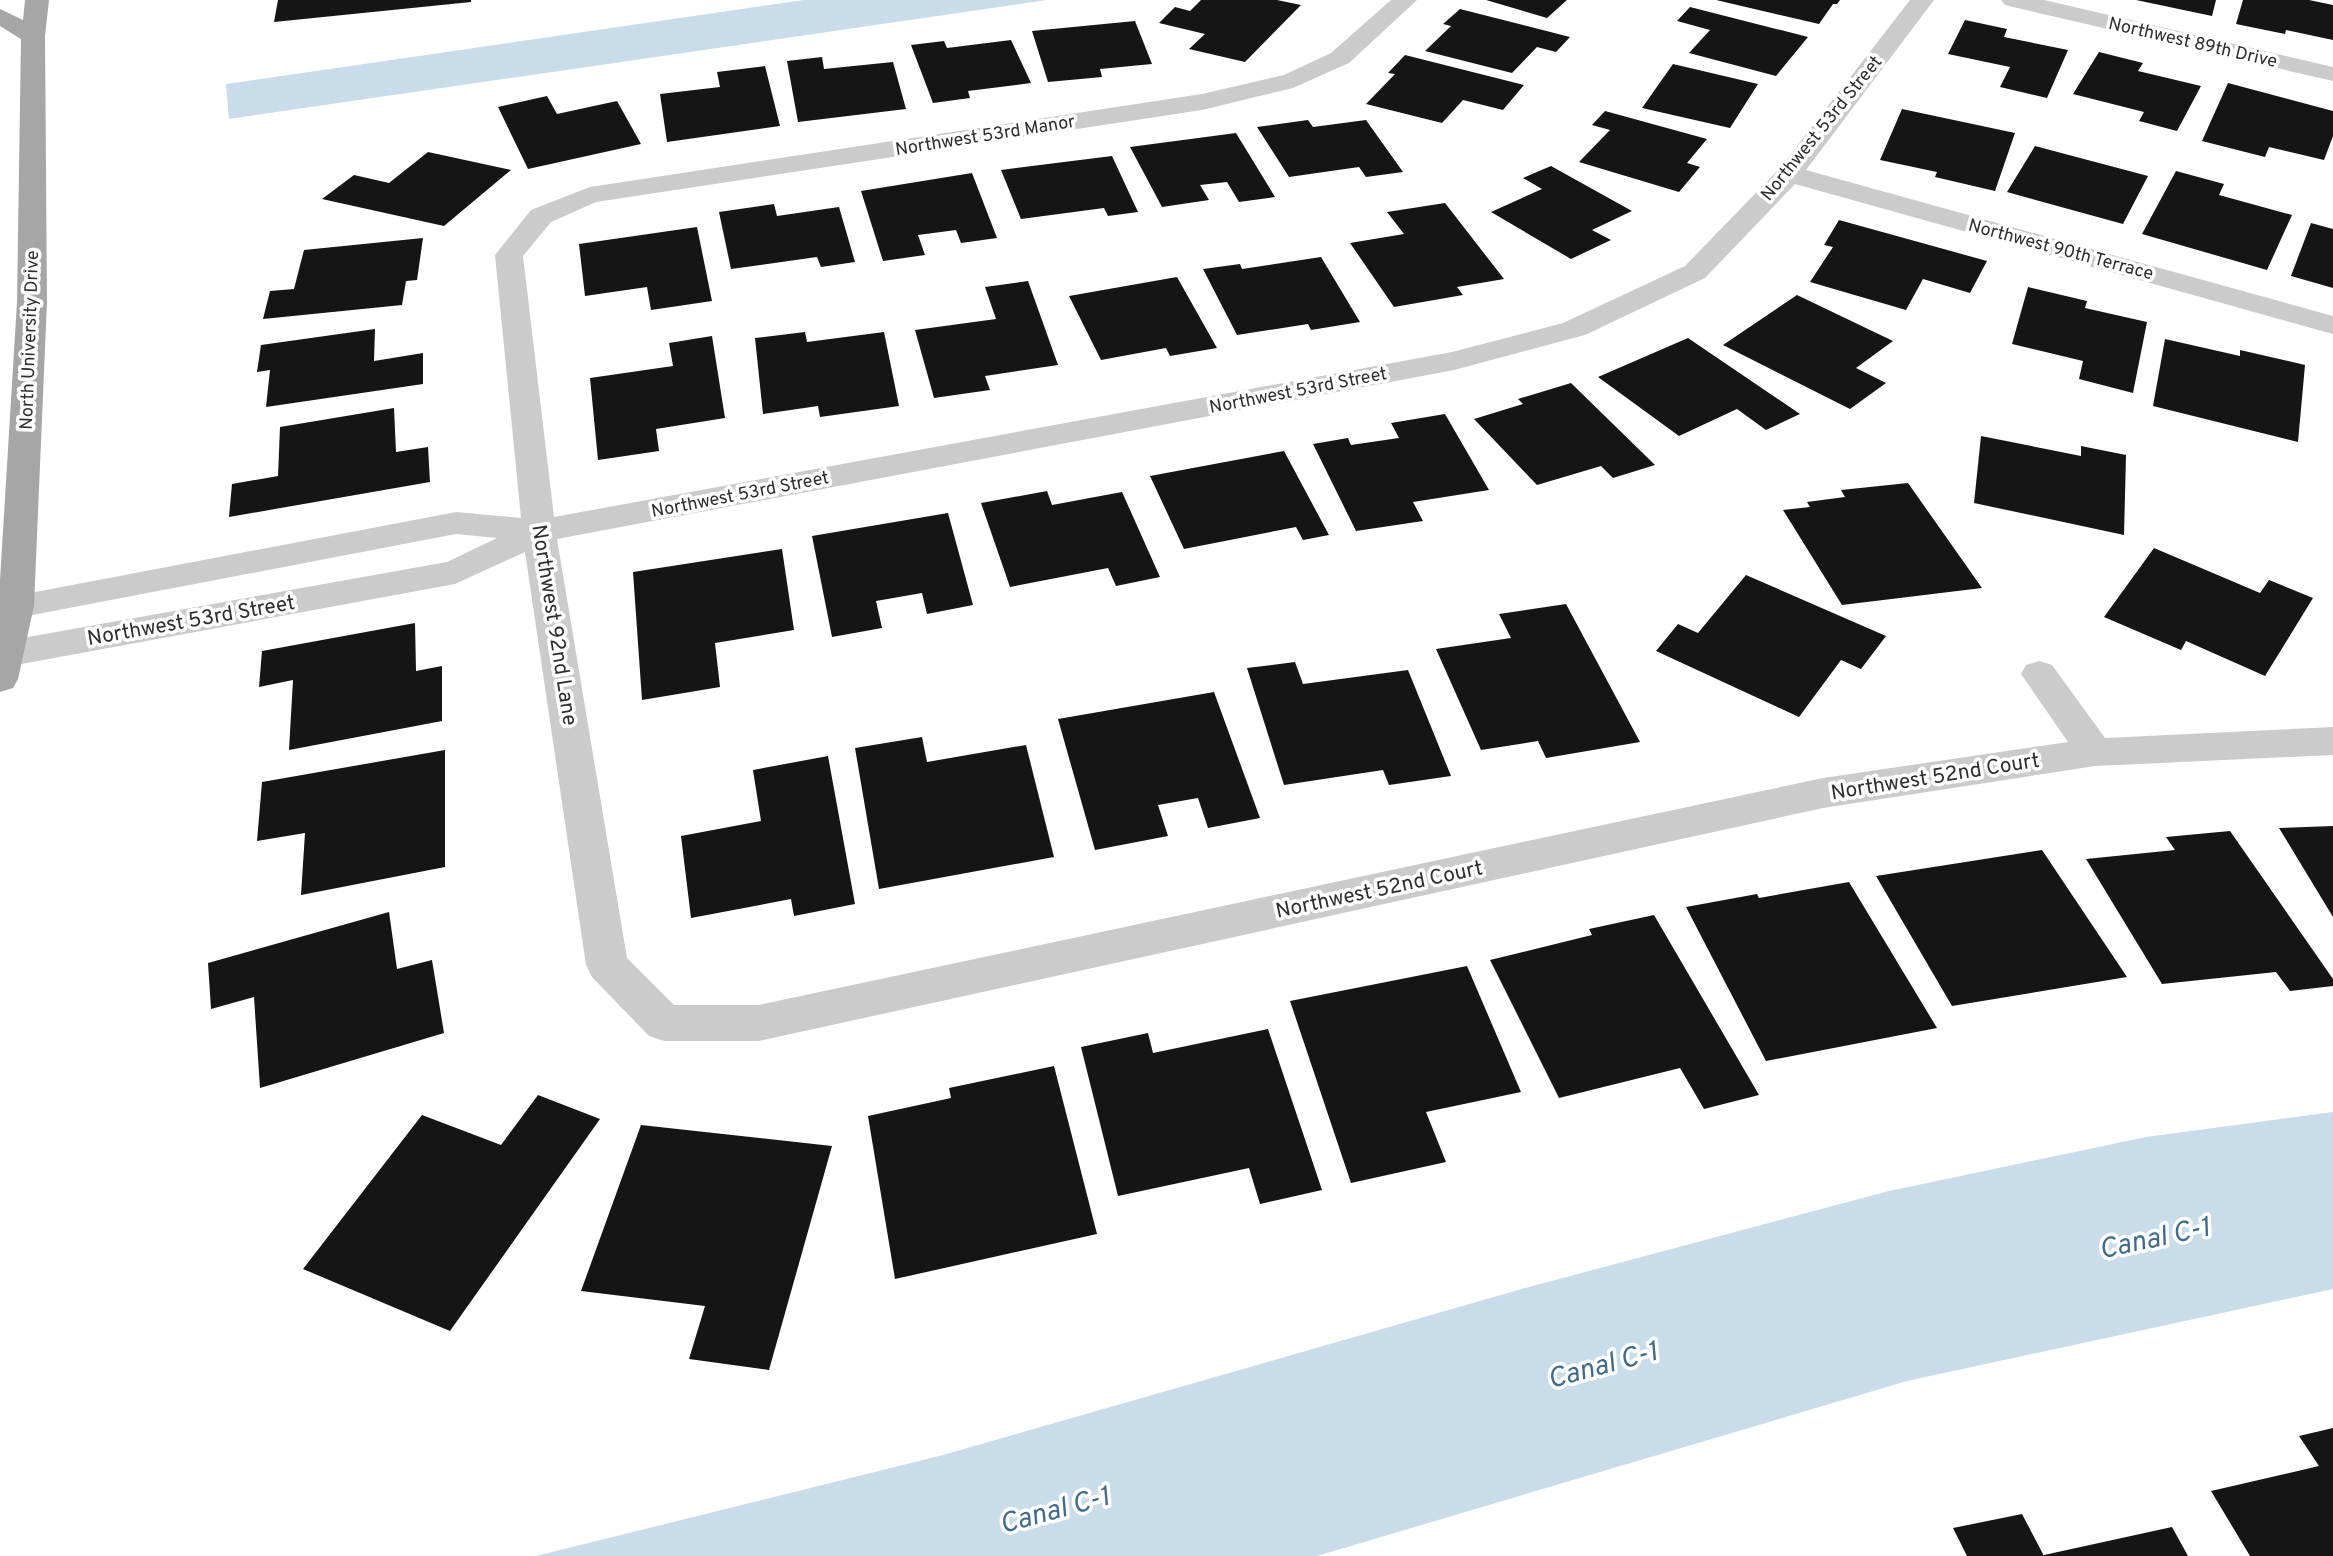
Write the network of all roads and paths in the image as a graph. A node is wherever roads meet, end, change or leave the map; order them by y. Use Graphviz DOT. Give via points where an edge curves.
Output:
graph roads {
  1 [pos="37,0"];
  2 [pos="1405,0"];
  3 [pos="1922,0"];
  4 [pos="2013,0"];
  5 [pos="0,16"];
  6 [pos="33,37"];
  7 [pos="2333,74"];
  8 [pos="1788,174"];
  9 [pos="541,216"];
  10 [pos="2333,325"];
  11 [pos="539,531"];
  12 [pos="305,551"];
  13 [pos="308,599"];
  14 [pos="8,609"];
  15 [pos="2,663"];
  16 [pos="2039,674"];
  17 [pos="2333,741"];
  18 [pos="2095,752"];
  19 [pos="664,1023"];
  1 -- 6 [label="main road, North University Drive"];
  2 -- 9 [label="street, Northwest 53rd Manor" via="1340,58 1293,80 1202,102 590,195"];
  3 -- 8 [label="street, Northwest 53rd Street"];
  4 -- 7 [label="street, Northwest 89th Drive"];
  5 -- 6 [label="main road"];
  6 -- 14 [label="main road, North University Drive" via="32,302"];
  8 -- 10 [label="street, Northwest 90th Terrace"];
  8 -- 11 [label="street, Northwest 53rd Street" via="1695,272 1574,329 1454,361"];
  9 -- 11 [label="street, Northwest 92nd Lane" via="509,255"];
  11 -- 12 [label="street, Northwest 53rd Street" via="456,523"];
  11 -- 13 [label="street, Northwest 53rd Street" via="456,572"];
  11 -- 19 [label="street, Northwest 92nd Lane" via="607,965"];
  12 -- 13 [label="street"];
  12 -- 14 [label="street, Northwest 53rd Street"];
  13 -- 15 [label="street, Northwest 53rd Street"];
  14 -- 15 [label="main road, North University Drive"];
  16 -- 18 [label="street"];
  17 -- 18 [label="street, Northwest 52nd Court"];
  18 -- 19 [label="street, Northwest 52nd Court" via="1824,793 759,1023"];
}
